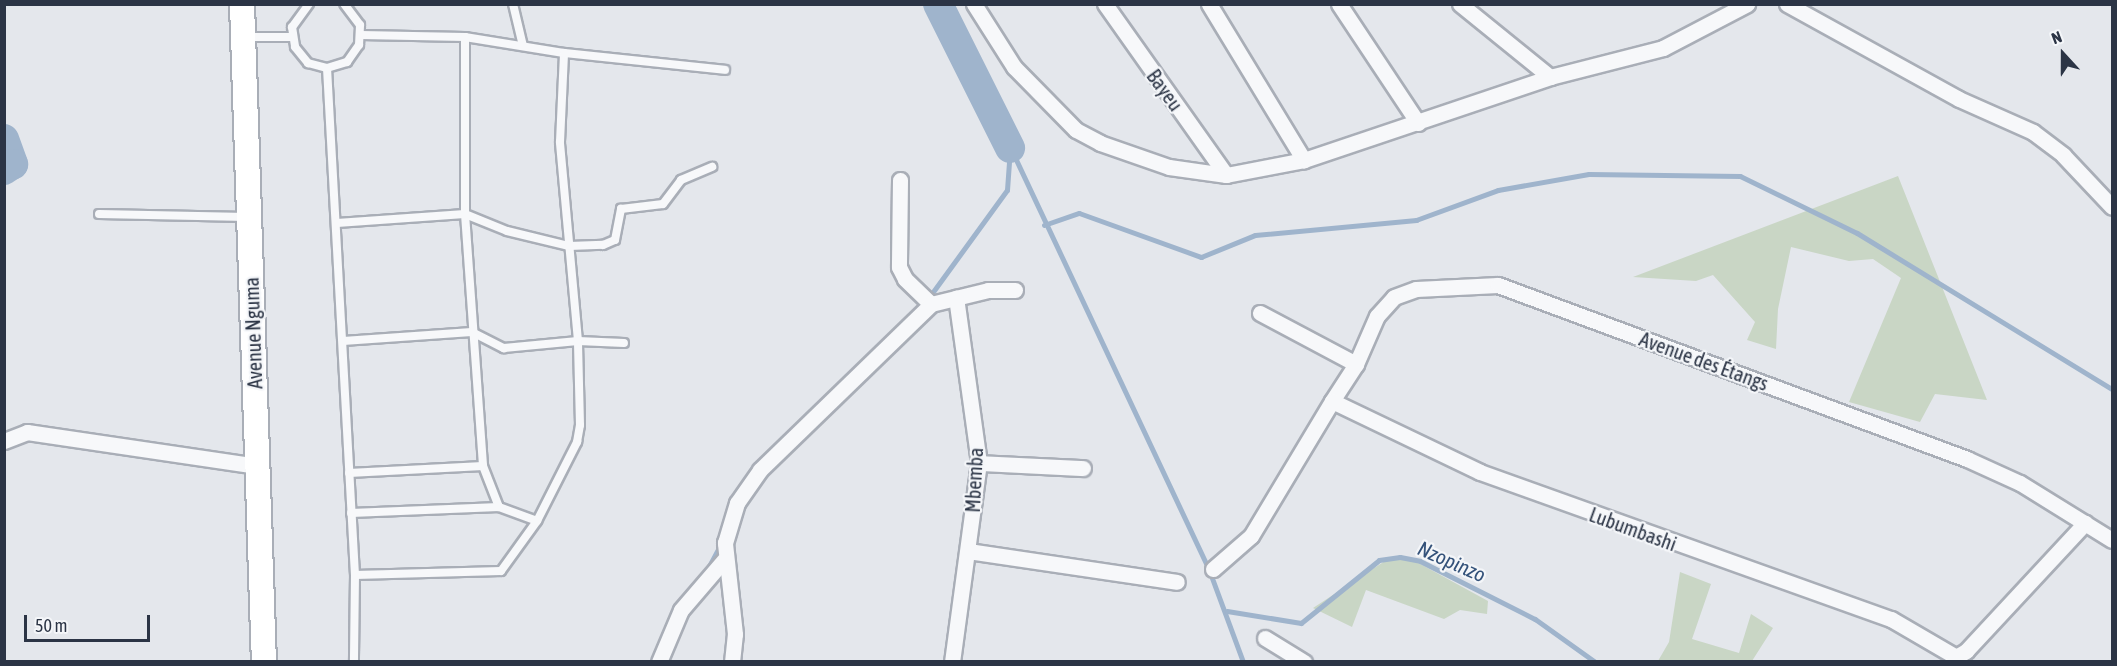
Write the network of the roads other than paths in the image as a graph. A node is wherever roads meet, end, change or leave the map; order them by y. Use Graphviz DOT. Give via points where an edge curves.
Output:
graph roads {
  1 [pos="242,4"];
  2 [pos="309,4"];
  3 [pos="344,4"];
  4 [pos="513,4"];
  5 [pos="974,4"];
  6 [pos="1106,4"];
  7 [pos="1209,4"];
  8 [pos="1339,4"];
  9 [pos="1460,4"];
  10 [pos="1787,4"];
  11 [pos="1737,7"];
  12 [pos="361,35"];
  13 [pos="243,37"];
  14 [pos="292,37"];
  15 [pos="465,37"];
  16 [pos="523,46"];
  17 [pos="564,53"];
  18 [pos="327,68"];
  19 [pos="724,70"];
  20 [pos="1550,77"];
  21 [pos="1418,123"];
  22 [pos="1304,160"];
  23 [pos="712,167"];
  24 [pos="1226,175"];
  25 [pos="900,180"];
  26 [pos="2112,207"];
  27 [pos="99,214"];
  28 [pos="465,214"];
  29 [pos="249,217"];
  30 [pos="337,223"];
  31 [pos="569,246"];
  32 [pos="1015,290"];
  33 [pos="956,298"];
  34 [pos="931,304"];
  35 [pos="1260,313"];
  36 [pos="472,332"];
  37 [pos="343,341"];
  38 [pos="578,341"];
  39 [pos="624,344"];
  40 [pos="1356,364"];
  41 [pos="1332,401"];
  42 [pos="4,441"];
  43 [pos="979,463"];
  44 [pos="258,466"];
  45 [pos="483,466"];
  46 [pos="1083,468"];
  47 [pos="349,473"];
  48 [pos="499,507"];
  49 [pos="351,513"];
  50 [pos="537,521"];
  51 [pos="2085,523"];
  52 [pos="2112,540"];
  53 [pos="968,551"];
  54 [pos="724,560"];
  55 [pos="1213,569"];
  56 [pos="355,574"];
  57 [pos="1177,582"];
  58 [pos="1265,638"];
  59 [pos="264,662"];
  60 [pos="354,662"];
  61 [pos="659,662"];
  62 [pos="732,662"];
  63 [pos="952,662"];
  64 [pos="1304,662"];
  1 -- 13 [label="main road, Avenue Nguma"];
  2 -- 14 [label="lane" via="296,17"];
  3 -- 12 [label="lane" via="356,16"];
  4 -- 16 [label="lane"];
  5 -- 24 [label="street" via="1014,67 1076,130 1100,143 1169,166"];
  6 -- 24 [label="street, Bayeu"];
  7 -- 22 [label="street"];
  8 -- 21 [label="street"];
  9 -- 20 [label="street"];
  10 -- 26 [label="street" via="1959,99 2033,132 2063,155"];
  11 -- 20 [label="street" via="1663,48"];
  12 -- 15 [label="lane"];
  12 -- 18 [label="lane" via="347,62"];
  13 -- 14 [label="lane"];
  13 -- 29 [label="main road, Avenue Nguma"];
  14 -- 18 [label="lane" via="308,63"];
  15 -- 16 [label="lane"];
  15 -- 28 [label="lane"];
  16 -- 17 [label="lane"];
  17 -- 19 [label="lane"];
  17 -- 31 [label="lane" via="560,142"];
  18 -- 30 [label="lane"];
  20 -- 21 [label="street"];
  21 -- 22 [label="street"];
  22 -- 24 [label="street"];
  23 -- 31 [label="lane" via="681,180 663,204 621,209 615,240 610,243"];
  25 -- 34 [label="street" via="899,267 904,279"];
  27 -- 29 [label="lane"];
  28 -- 30 [label="lane"];
  28 -- 31 [label="lane" via="507,231"];
  28 -- 36 [label="lane"];
  29 -- 44 [label="main road, Avenue Nguma"];
  30 -- 37 [label="lane"];
  31 -- 38 [label="lane"];
  32 -- 33 [label="street" via="988,290"];
  33 -- 34 [label="street"];
  33 -- 43 [label="street, Mbemba"];
  34 -- 54 [label="street" via="760,470 730,520"];
  35 -- 40 [label="street"];
  36 -- 37 [label="lane"];
  36 -- 38 [label="lane" via="504,348"];
  36 -- 45 [label="lane"];
  37 -- 47 [label="lane"];
  38 -- 39 [label="lane"];
  38 -- 50 [label="lane" via="577,442"];
  40 -- 41 [label="street, Avenue des Étangs"];
  40 -- 51 [label="street, Avenue des Étangs" via="1377,316 1394,297 1416,289 1504,286 1967,459 2020,483"];
  41 -- 51 [label="street, Lubumbashi" via="1480,472 1891,619 1956,657 1966,651"];
  41 -- 55 [label="street" via="1251,536"];
  42 -- 44 [label="street" via="27,432"];
  43 -- 46 [label="street"];
  43 -- 53 [label="street, Mbemba"];
  44 -- 59 [label="main road, Avenue Nguma"];
  45 -- 47 [label="lane"];
  45 -- 48 [label="lane"];
  47 -- 49 [label="lane"];
  48 -- 49 [label="lane"];
  48 -- 50 [label="lane"];
  49 -- 56 [label="lane"];
  50 -- 56 [label="lane" via="501,571"];
  51 -- 52 [label="street, Avenue des Étangs"];
  53 -- 57 [label="street"];
  53 -- 63 [label="street, Mbemba"];
  54 -- 61 [label="street" via="681,610"];
  54 -- 62 [label="street" via="734,622"];
  56 -- 60 [label="lane"];
  58 -- 64 [label="street"];
}
